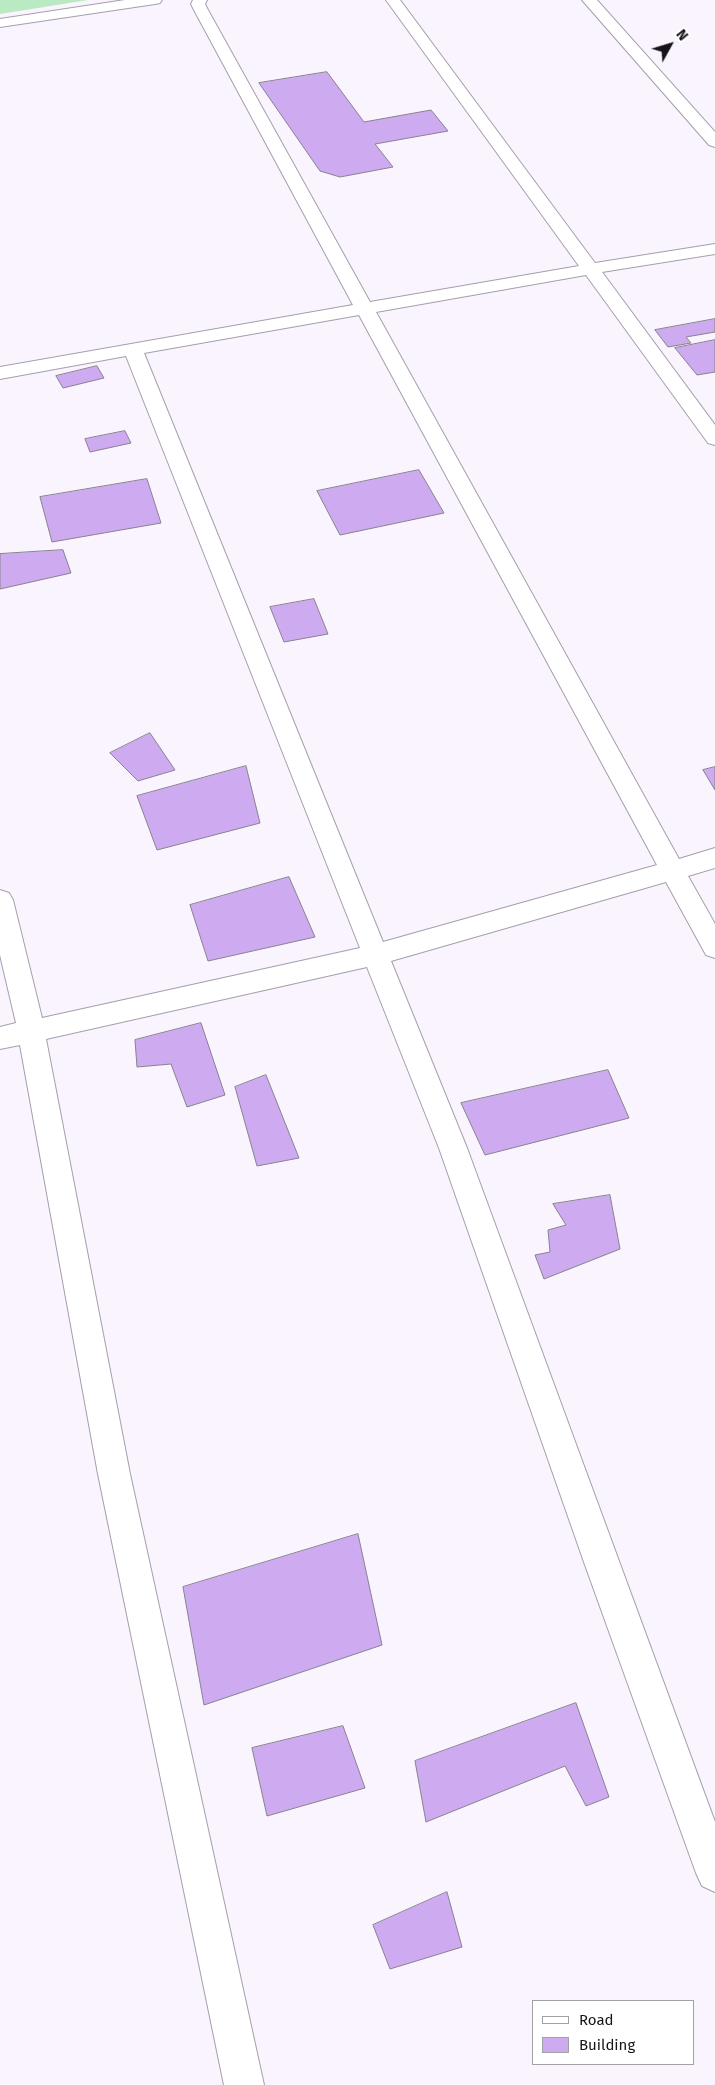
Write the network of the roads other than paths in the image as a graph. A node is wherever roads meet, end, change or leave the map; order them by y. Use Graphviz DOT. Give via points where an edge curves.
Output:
graph roads {
  1 [pos="155,0"];
  2 [pos="200,0"];
  3 [pos="393,0"];
  4 [pos="589,0"];
  5 [pos="0,23"];
  6 [pos="715,142"];
  7 [pos="715,249"];
  8 [pos="590,269"];
  9 [pos="366,310"];
  10 [pos="132,350"];
  11 [pos="0,373"];
  12 [pos="715,440"];
  13 [pos="715,858"];
  14 [pos="671,870"];
  15 [pos="0,900"];
  16 [pos="715,948"];
  17 [pos="374,954"];
  18 [pos="31,1030"];
  19 [pos="0,1038"];
  20 [pos="715,1873"];
  21 [pos="244,2085"];
  1 -- 5 [label="street"];
  2 -- 9 [label="street" via="201,10"];
  3 -- 8 [label="street"];
  4 -- 6 [label="street"];
  7 -- 8 [label="street"];
  8 -- 9 [label="street"];
  8 -- 12 [label="street"];
  9 -- 10 [label="street"];
  9 -- 14 [label="street"];
  10 -- 11 [label="street"];
  10 -- 17 [label="street"];
  13 -- 14 [label="street"];
  14 -- 16 [label="street"];
  14 -- 17 [label="street"];
  15 -- 18 [label="street"];
  17 -- 18 [label="street"];
  17 -- 20 [label="street" via="453,1148"];
  18 -- 19 [label="street"];
  18 -- 21 [label="street" via="114,1474"];
}
